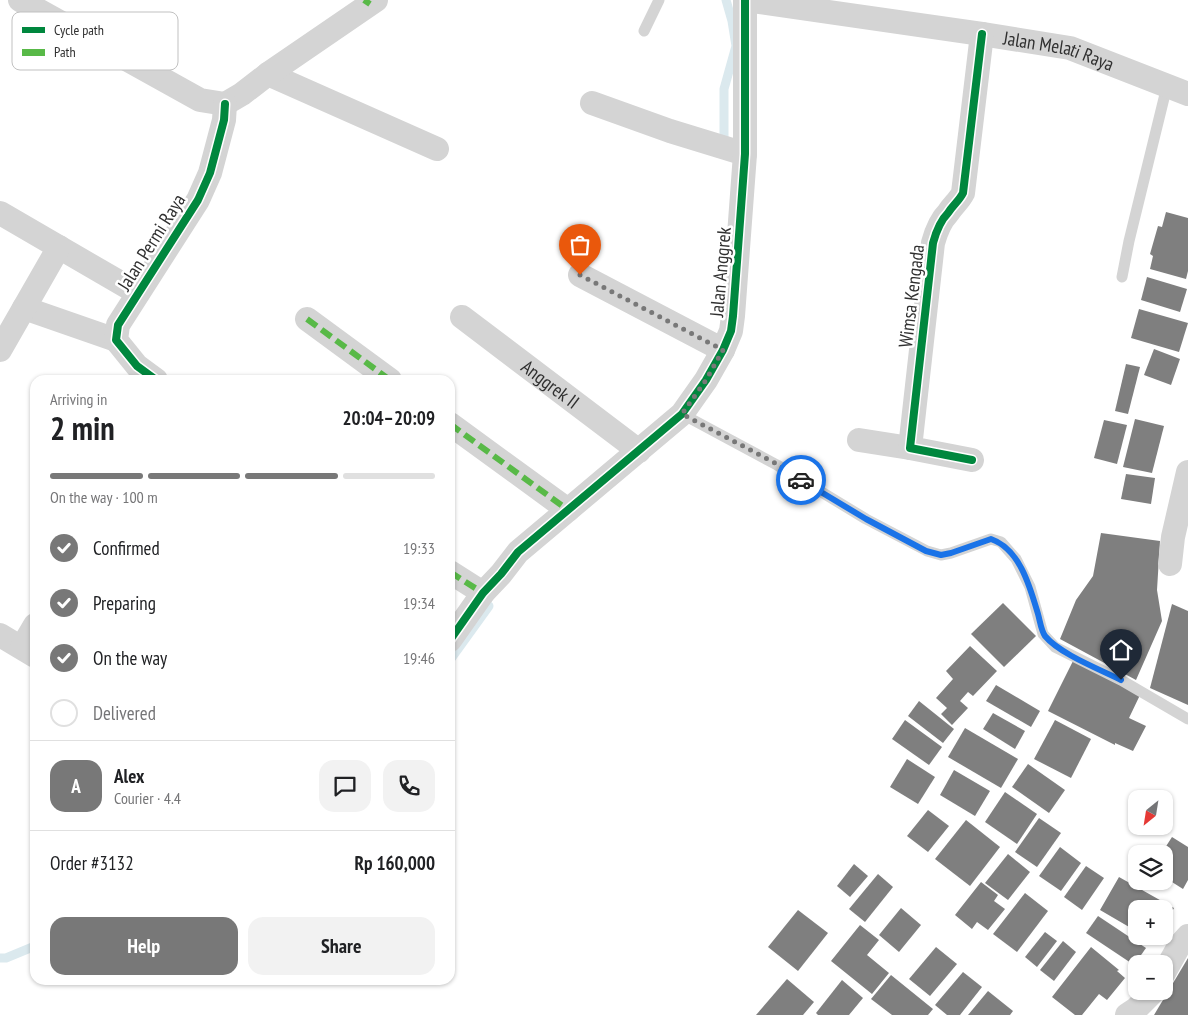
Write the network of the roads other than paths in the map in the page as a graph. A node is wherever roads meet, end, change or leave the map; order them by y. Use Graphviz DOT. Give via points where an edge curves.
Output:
graph roads {
  1 [pos="659,0"];
  2 [pos="745,0"];
  3 [pos="370,1"];
  4 [pos="31,2"];
  5 [pos="48,12"];
  6 [pos="644,31"];
  7 [pos="982,34"];
  8 [pos="148,70"];
  9 [pos="268,74"];
  10 [pos="1177,90"];
  11 [pos="592,103"];
  12 [pos="225,104"];
  13 [pos="437,149"];
  14 [pos="744,154"];
  15 [pos="0,213"];
  16 [pos="59,247"];
  17 [pos="580,275"];
  18 [pos="1122,277"];
  19 [pos="138,293"];
  20 [pos="24,308"];
  21 [pos="462,317"];
  22 [pos="307,319"];
  23 [pos="116,340"];
  24 [pos="0,350"];
  25 [pos="723,350"];
  26 [pos="149,375"];
  27 [pos="383,375"];
  28 [pos="682,414"];
  29 [pos="455,428"];
  30 [pos="859,440"];
  31 [pos="910,448"];
  32 [pos="639,450"];
  33 [pos="972,460"];
  34 [pos="1188,472"];
  35 [pos="568,510"];
  36 [pos="1170,564"];
  37 [pos="455,575"];
  38 [pos="483,593"];
  39 [pos="455,633"];
  40 [pos="0,635"];
  41 [pos="28,652"];
  42 [pos="1188,719"];
  43 [pos="1188,936"];
  44 [pos="1173,957"];
  45 [pos="1145,1000"];
  46 [pos="1127,1015"];
  1 -- 6 [label="lane"];
  2 -- 7 [label="street, Jalan Melati Raya"];
  2 -- 14 [label="street, Jalan Anggrek"];
  3 -- 9 [label="street"];
  4 -- 5 [label="street"];
  7 -- 10 [label="street, Jalan Melati Raya" via="1070,48"];
  7 -- 31 [label="street, Wimsa Kengada" via="963,193 936,231 933,243"];
  8 -- 12 [label="street" via="200,100"];
  9 -- 12 [label="street"];
  9 -- 13 [label="street"];
  10 -- 18 [label="lane" via="1129,241"];
  11 -- 14 [label="street"];
  12 -- 19 [label="street, Jalan Permi Raya" via="210,173 198,200"];
  14 -- 25 [label="street, Jalan Anggrek" via="733,316"];
  15 -- 16 [label="street"];
  16 -- 19 [label="street"];
  16 -- 20 [label="street"];
  17 -- 25 [label="street"];
  19 -- 23 [label="street, Jalan Permi Raya" via="118,325"];
  20 -- 23 [label="street"];
  20 -- 24 [label="street"];
  21 -- 32 [label="street, Anggrek II"];
  22 -- 27 [label="street"];
  23 -- 26 [label="street" via="137,366"];
  25 -- 28 [label="street, Jalan Anggrek"];
  28 -- 32 [label="street, Jalan Anggrek"];
  28 -- 42 [label="lane" via="777,464 866,519 926,551 941,555 991,539 1002,542 1016,559 1030,587 1043,634 1055,647"];
  29 -- 35 [label="street"];
  30 -- 31 [label="street"];
  31 -- 33 [label="street"];
  32 -- 35 [label="street, Jalan Anggrek"];
  34 -- 36 [label="street"];
  35 -- 38 [label="street, Jalan Anggrek" via="518,552"];
  37 -- 38 [label="street"];
  38 -- 39 [label="street, Jalan Anggrek"];
  40 -- 41 [label="street"];
  43 -- 44 [label="street"];
  45 -- 46 [label="street"];
}
